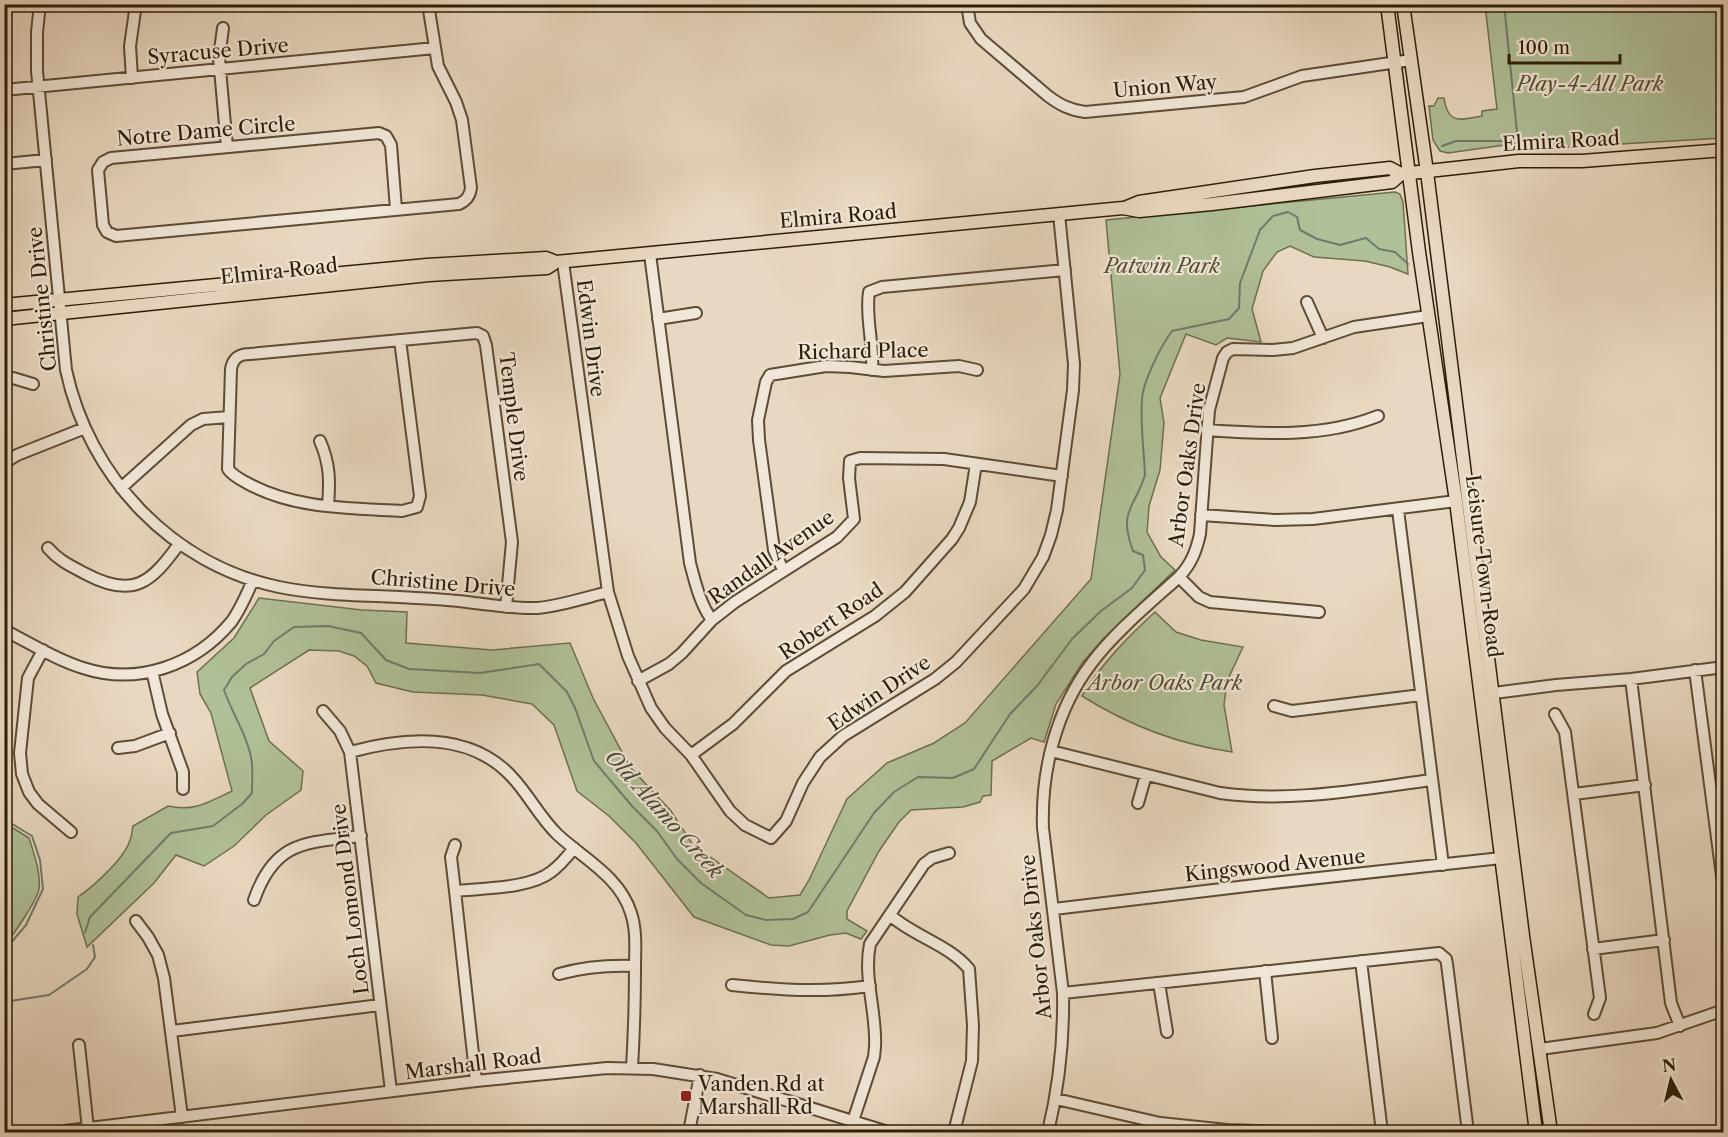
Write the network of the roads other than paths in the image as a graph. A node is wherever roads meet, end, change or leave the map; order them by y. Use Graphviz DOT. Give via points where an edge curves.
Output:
graph roads {
  1 [pos="40,4"];
  2 [pos="136,4"];
  3 [pos="428,4"];
  4 [pos="967,4"];
  5 [pos="1387,4"];
  6 [pos="1403,4"];
  7 [pos="223,28"];
  8 [pos="435,48"];
  9 [pos="1412,60"];
  10 [pos="1395,62"];
  11 [pos="220,69"];
  12 [pos="132,78"];
  13 [pos="38,87"];
  14 [pos="4,90"];
  15 [pos="228,147"];
  16 [pos="1724,150"];
  17 [pos="46,160"];
  18 [pos="4,164"];
  19 [pos="1427,171"];
  20 [pos="1405,174"];
  21 [pos="396,209"];
  22 [pos="1059,214"];
  23 [pos="4,237"];
  24 [pos="4,247"];
  25 [pos="650,254"];
  26 [pos="560,262"];
  27 [pos="1065,270"];
  28 [pos="1307,302"];
  29 [pos="4,305"];
  30 [pos="61,306"];
  31 [pos="696,314"];
  32 [pos="1428,316"];
  33 [pos="4,317"];
  34 [pos="658,319"];
  35 [pos="1323,338"];
  36 [pos="400,340"];
  37 [pos="872,370"];
  38 [pos="977,370"];
  39 [pos="4,379"];
  40 [pos="33,384"];
  41 [pos="1378,416"];
  42 [pos="229,417"];
  43 [pos="86,428"];
  44 [pos="1206,430"];
  45 [pos="320,441"];
  46 [pos="4,463"];
  47 [pos="976,464"];
  48 [pos="1062,476"];
  49 [pos="121,488"];
  50 [pos="1456,501"];
  51 [pos="328,506"];
  52 [pos="1398,510"];
  53 [pos="1201,515"];
  54 [pos="1473,533"];
  55 [pos="179,544"];
  56 [pos="48,548"];
  57 [pos="783,570"];
  58 [pos="1179,577"];
  59 [pos="253,580"];
  60 [pos="608,592"];
  61 [pos="1469,602"];
  62 [pos="506,607"];
  63 [pos="1319,612"];
  64 [pos="712,620"];
  65 [pos="4,630"];
  66 [pos="43,650"];
  67 [pos="1724,667"];
  68 [pos="1695,670"];
  69 [pos="152,671"];
  70 [pos="1631,679"];
  71 [pos="638,681"];
  72 [pos="1494,693"];
  73 [pos="1421,695"];
  74 [pos="1274,706"];
  75 [pos="323,711"];
  76 [pos="1555,714"];
  77 [pos="170,733"];
  78 [pos="118,748"];
  79 [pos="1051,751"];
  80 [pos="350,752"];
  81 [pos="691,755"];
  82 [pos="1146,775"];
  83 [pos="1432,780"];
  84 [pos="1645,785"];
  85 [pos="183,789"];
  86 [pos="1574,794"];
  87 [pos="1138,803"];
  88 [pos="71,832"];
  89 [pos="361,836"];
  90 [pos="455,845"];
  91 [pos="573,848"];
  92 [pos="949,853"];
  93 [pos="1501,858"];
  94 [pos="1443,865"];
  95 [pos="455,891"];
  96 [pos="1724,891"];
  97 [pos="254,900"];
  98 [pos="1054,909"];
  99 [pos="890,915"];
  100 [pos="136,921"];
  101 [pos="1523,936"];
  102 [pos="1664,940"];
  103 [pos="1593,949"];
  104 [pos="1361,961"];
  105 [pos="635,966"];
  106 [pos="1265,971"];
  107 [pos="559,974"];
  108 [pos="1160,983"];
  109 [pos="732,985"];
  110 [pos="870,986"];
  111 [pos="1063,993"];
  112 [pos="380,1005"];
  113 [pos="1722,1012"];
  114 [pos="1594,1014"];
  115 [pos="1680,1026"];
  116 [pos="172,1031"];
  117 [pos="1167,1032"];
  118 [pos="1272,1038"];
  119 [pos="79,1045"];
  120 [pos="1540,1049"];
  121 [pos="632,1068"];
  122 [pos="700,1075"];
  123 [pos="476,1081"];
  124 [pos="391,1092"];
  125 [pos="1056,1099"];
  126 [pos="182,1117"];
  127 [pos="854,1121"];
  128 [pos="88,1129"];
  129 [pos="56,1132"];
  130 [pos="689,1132"];
  131 [pos="888,1132"];
  132 [pos="954,1132"];
  133 [pos="1048,1132"];
  134 [pos="1287,1132"];
  135 [pos="1382,1132"];
  136 [pos="1467,1132"];
  137 [pos="1536,1132"];
  138 [pos="1551,1132"];
  1 -- 13 [label="street, Christine Drive"];
  2 -- 12 [label="street" via="130,46"];
  3 -- 8 [label="street"];
  4 -- 10 [label="street, Union Way" via="970,23 981,39 1048,96 1085,112 1244,97 1302,76"];
  5 -- 10 [label="main road, Leisure Town Road"];
  6 -- 9 [label="main road, Leisure Town Road"];
  7 -- 11 [label="street"];
  8 -- 11 [label="street, Syracuse Drive"];
  8 -- 21 [label="street, Notre Dame Circle" via="438,66 464,130 471,191 459,204"];
  9 -- 10 [label="street, Union Way"];
  9 -- 19 [label="main road, Leisure Town Road"];
  10 -- 20 [label="main road, Leisure Town Road"];
  11 -- 12 [label="street, Syracuse Drive"];
  11 -- 15 [label="street"];
  12 -- 13 [label="street, Syracuse Drive"];
  13 -- 14 [label="street, Syracuse Drive"];
  13 -- 17 [label="street, Christine Drive"];
  15 -- 21 [label="street, Notre Dame Circle" via="381,134 391,145"];
  15 -- 21 [label="street, Notre Dame Circle" via="105,160 98,172 105,229 120,236"];
  16 -- 19 [label="main road, Elmira Road" via="1582,161 1519,161"];
  17 -- 18 [label="street"];
  17 -- 30 [label="street, Christine Drive"];
  19 -- 20 [label="main road, Elmira Road"];
  19 -- 54 [label="main road, Leisure Town Road"];
  20 -- 22 [label="main road, Elmira Road" via="1390,168 1315,176 1139,202 1123,208"];
  20 -- 32 [label="main road, Leisure Town Road"];
  22 -- 25 [label="main road, Elmira Road"];
  22 -- 27 [label="street, Edwin Drive"];
  23 -- 24 [label="street"];
  25 -- 26 [label="main road, Elmira Road"];
  25 -- 34 [label="street"];
  26 -- 30 [label="main road, Elmira Road" via="547,268"];
  26 -- 30 [label="main road, Elmira Road" via="546,258 427,264 142,292"];
  26 -- 60 [label="street, Edwin Drive"];
  27 -- 37 [label="street" via="882,287 869,292"];
  27 -- 48 [label="street, Edwin Drive" via="1074,364"];
  28 -- 35 [label="street"];
  29 -- 30 [label="main road, Elmira Road"];
  30 -- 33 [label="main road"];
  30 -- 43 [label="street, Christine Drive" via="69,380"];
  31 -- 34 [label="street"];
  32 -- 35 [label="street, Arbor Oaks Drive" via="1361,326"];
  32 -- 50 [label="main road, Leisure Town Road"];
  34 -- 64 [label="street" via="690,563 706,613"];
  35 -- 44 [label="street, Arbor Oaks Drive" via="1293,348 1227,352 1216,379"];
  36 -- 42 [label="street, Temple Drive" via="237,357 231,369"];
  36 -- 51 [label="street" via="420,496 417,507 402,511"];
  36 -- 62 [label="street, Temple Drive" via="477,333 483,336 512,542"];
  37 -- 38 [label="street, Richard Place" via="959,366"];
  37 -- 57 [label="street, Richard Place" via="826,366 774,373 767,379 758,420 759,440 774,550"];
  39 -- 40 [label="street"];
  41 -- 44 [label="street" via="1302,433"];
  42 -- 49 [label="street" via="203,418 191,425"];
  42 -- 51 [label="street" via="227,464 233,475 284,499"];
  43 -- 46 [label="street"];
  43 -- 49 [label="street, Christine Drive"];
  44 -- 53 [label="street, Arbor Oaks Drive"];
  45 -- 51 [label="street" via="328,459"];
  47 -- 48 [label="street, Randall Avenue"];
  47 -- 57 [label="street, Randall Avenue" via="944,459 850,461 854,519 837,537"];
  47 -- 81 [label="street, Robert Road" via="970,502 959,528 904,592 875,616 786,671 733,724"];
  48 -- 81 [label="street, Edwin Drive" via="1051,535 1024,589 956,662 843,736 820,757 786,821 771,838 745,825 730,810"];
  49 -- 55 [label="street, Christine Drive" via="155,525"];
  50 -- 52 [label="street"];
  50 -- 54 [label="main road"];
  50 -- 61 [label="main road, Leisure Town Road"];
  52 -- 53 [label="street" via="1275,520"];
  52 -- 73 [label="street"];
  53 -- 58 [label="street, Arbor Oaks Drive" via="1197,550"];
  54 -- 72 [label="main road, Leisure Town Road"];
  55 -- 56 [label="street" via="156,574 139,584 121,586 101,582 58,560"];
  55 -- 59 [label="street, Christine Drive"];
  57 -- 64 [label="street, Randall Avenue"];
  58 -- 63 [label="street" via="1198,597 1210,602"];
  58 -- 79 [label="street, Arbor Oaks Drive" via="1091,664 1074,688"];
  59 -- 62 [label="street, Christine Drive" via="306,591"];
  59 -- 69 [label="street" via="232,620 213,640 189,658"];
  60 -- 62 [label="street, Christine Drive" via="544,607"];
  60 -- 71 [label="street, Edwin Drive"];
  61 -- 72 [label="main road" via="1486,685"];
  61 -- 93 [label="main road, Leisure Town Road"];
  64 -- 71 [label="street, Randall Avenue" via="669,664"];
  65 -- 66 [label="street"];
  66 -- 69 [label="street" via="100,673"];
  66 -- 88 [label="street" via="28,678 20,753 22,774 38,804"];
  67 -- 68 [label="street"];
  68 -- 70 [label="street"];
  68 -- 96 [label="street"];
  69 -- 77 [label="street"];
  70 -- 72 [label="street"];
  70 -- 84 [label="street"];
  71 -- 81 [label="street, Edwin Drive" via="665,728"];
  72 -- 101 [label="main road, Leisure Town Road"];
  73 -- 74 [label="street" via="1292,711"];
  73 -- 83 [label="street"];
  75 -- 80 [label="street, Loch Lomond Drive" via="340,731"];
  76 -- 86 [label="street" via="1565,732"];
  77 -- 78 [label="street"];
  77 -- 85 [label="street" via="183,772"];
  79 -- 82 [label="street"];
  79 -- 98 [label="street, Arbor Oaks Drive" via="1042,805"];
  80 -- 89 [label="street, Loch Lomond Drive"];
  80 -- 91 [label="street" via="425,741 470,748 506,771 555,833"];
  82 -- 83 [label="street" via="1220,793 1269,798"];
  82 -- 87 [label="street"];
  83 -- 94 [label="street"];
  84 -- 86 [label="street"];
  84 -- 102 [label="street"];
  86 -- 103 [label="street"];
  89 -- 97 [label="street" via="291,848 268,870"];
  89 -- 112 [label="street, Loch Lomond Drive"];
  90 -- 95 [label="street" via="451,857"];
  91 -- 95 [label="street" via="550,873 537,879"];
  91 -- 105 [label="street" via="613,881 624,897 635,930"];
  92 -- 99 [label="street" via="924,864"];
  93 -- 94 [label="street, Kingswood Avenue"];
  93 -- 101 [label="main road" via="1511,875"];
  93 -- 137 [label="main road, Leisure Town Road"];
  94 -- 98 [label="street, Kingswood Avenue"];
  95 -- 123 [label="street"];
  98 -- 111 [label="street, Arbor Oaks Drive"];
  99 -- 110 [label="street" via="870,944"];
  99 -- 132 [label="street" via="969,969 972,1061"];
  100 -- 116 [label="street" via="158,955"];
  101 -- 120 [label="main road, Leisure Town Road"];
  102 -- 103 [label="street"];
  102 -- 115 [label="street" via="1671,1003"];
  103 -- 114 [label="street" via="1600,998"];
  104 -- 106 [label="street"];
  104 -- 135 [label="street"];
  104 -- 136 [label="street" via="1434,952 1446,959"];
  105 -- 107 [label="street" via="605,966"];
  105 -- 121 [label="street"];
  106 -- 108 [label="street"];
  106 -- 118 [label="street"];
  108 -- 111 [label="street"];
  108 -- 117 [label="street"];
  109 -- 110 [label="street" via="803,992"];
  110 -- 127 [label="street" via="874,1057"];
  111 -- 125 [label="street, Arbor Oaks Drive" via="1064,1037"];
  112 -- 116 [label="street"];
  112 -- 124 [label="street, Loch Lomond Drive"];
  113 -- 115 [label="street"];
  115 -- 120 [label="street" via="1657,1034"];
  116 -- 126 [label="street"];
  119 -- 128 [label="street"];
  120 -- 138 [label="main road, Leisure Town Road"];
  121 -- 122 [label="street, Marshall Road"];
  121 -- 123 [label="street, Marshall Road"];
  122 -- 127 [label="street, Marshall Road"];
  122 -- 130 [label="street"];
  123 -- 124 [label="street, Marshall Road"];
  124 -- 126 [label="street, Marshall Road"];
  125 -- 133 [label="street, Arbor Oaks Drive"];
  125 -- 134 [label="street" via="1172,1124"];
  126 -- 128 [label="street, Marshall Road"];
  127 -- 131 [label="street, Marshall Road"];
  128 -- 129 [label="street, Marshall Road"];
}
